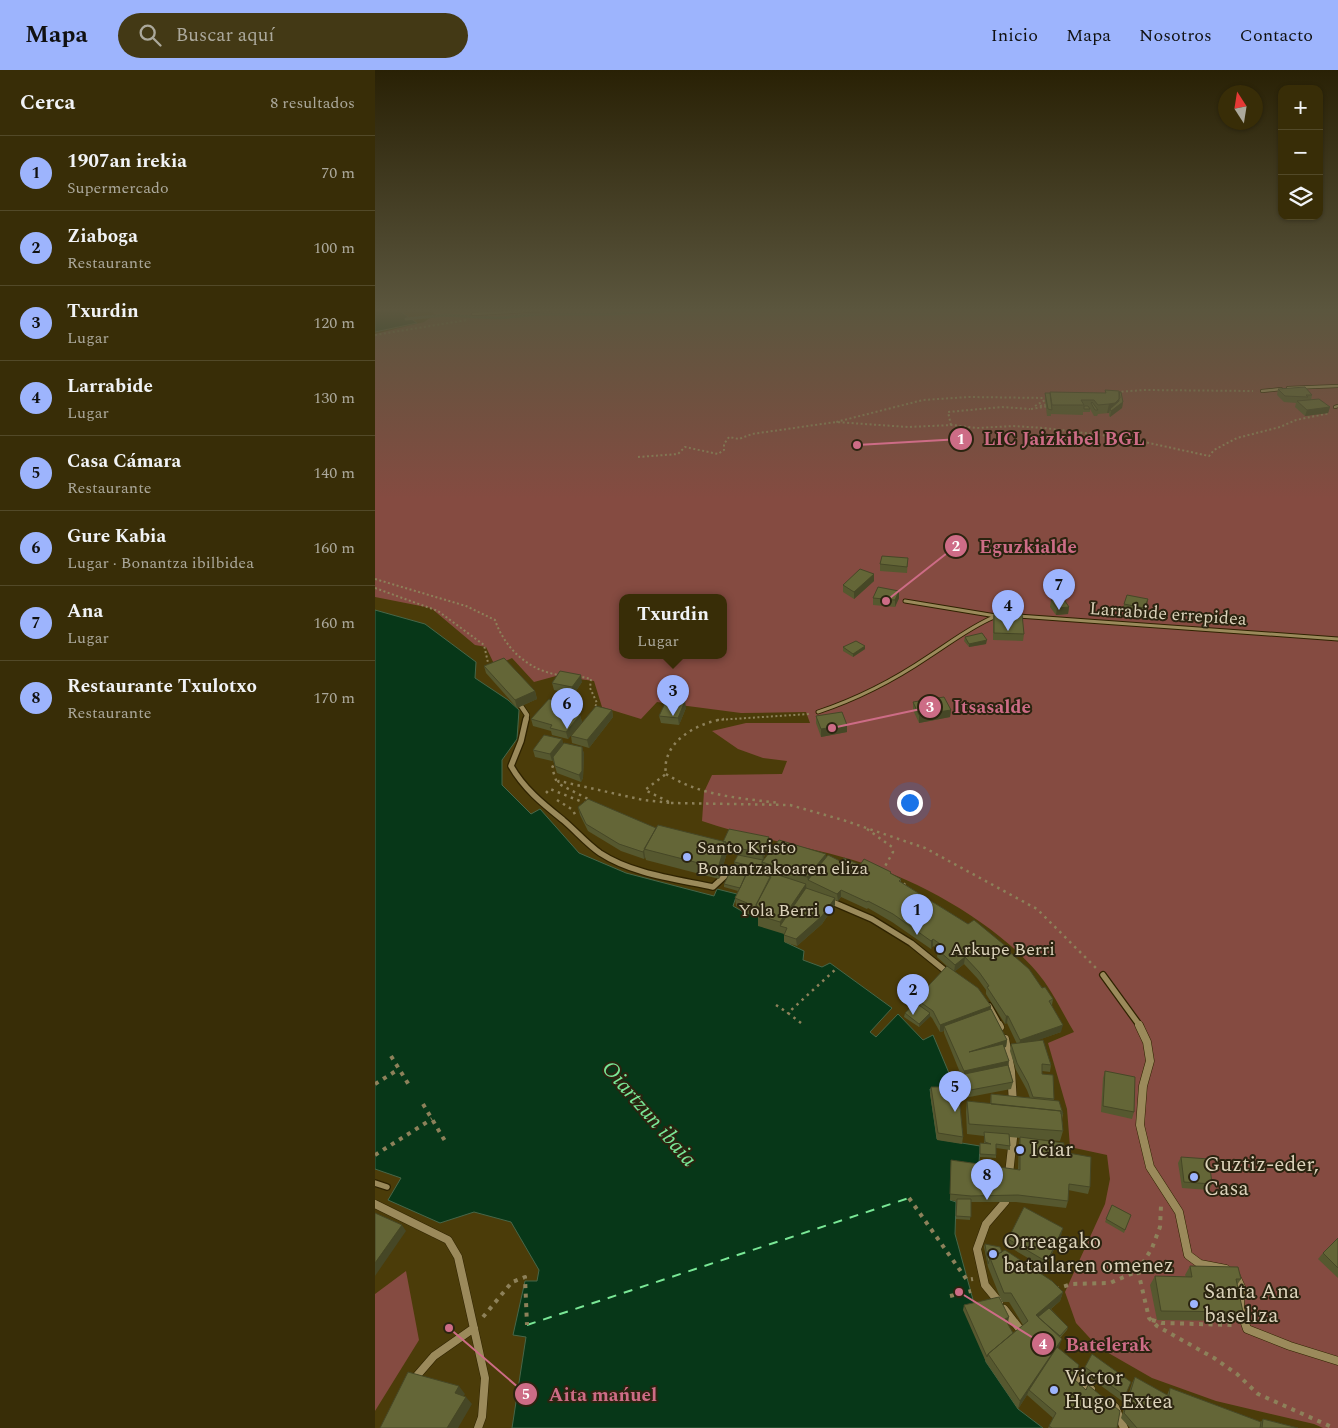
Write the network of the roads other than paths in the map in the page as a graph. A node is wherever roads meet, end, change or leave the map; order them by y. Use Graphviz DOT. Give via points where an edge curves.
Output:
graph roads {
  1 [pos="1338,386"];
  2 [pos="1263,391"];
  3 [pos="905,601"];
  4 [pos="996,616"];
  5 [pos="1003,616"];
  6 [pos="1011,616"];
  7 [pos="1338,639"];
  8 [pos="521,706"];
  9 [pos="817,712"];
  10 [pos="741,873"];
  11 [pos="818,897"];
  12 [pos="1103,975"];
  13 [pos="954,977"];
  14 [pos="983,998"];
  15 [pos="1013,1103"];
  16 [pos="1013,1138"];
  17 [pos="1009,1175"];
  18 [pos="375,1183"];
  19 [pos="387,1187"];
  20 [pos="1005,1202"];
  21 [pos="375,1204"];
  22 [pos="474,1328"];
  23 [pos="1022,1332"];
  24 [pos="1338,1361"];
  25 [pos="1075,1376"];
  26 [pos="406,1390"];
  27 [pos="478,1428"];
  28 [pos="1124,1428"];
  1 -- 2 [label="lane"];
  3 -- 4 [label="lane"];
  4 -- 5 [label="lane"];
  4 -- 9 [label="lane" via="980,622 856,699"];
  6 -- 7 [label="lane, Larrabide errepidea"];
  8 -- 10 [label="street" via="527,716 522,742 511,766 518,781 576,830 581,838 604,855 639,869 713,887 728,873"];
  11 -- 13 [label="street" via="872,919 911,943"];
  12 -- 24 [label="street" via="1138,1022 1147,1042 1150,1061 1143,1086 1139,1126 1150,1166 1179,1212 1188,1255 1200,1264 1232,1271 1241,1287 1240,1308 1247,1329"];
  14 -- 15 [label="street" via="999,1024 1008,1051"];
  16 -- 17 [label="street"];
  18 -- 19 [label="lane"];
  20 -- 23 [label="street" via="986,1224 977,1249 985,1285"];
  21 -- 22 [label="street" via="448,1240 458,1257"];
  22 -- 26 [label="street" via="434,1356"];
  22 -- 27 [label="street" via="485,1378"];
  25 -- 28 [label="street" via="1115,1407"];
}
